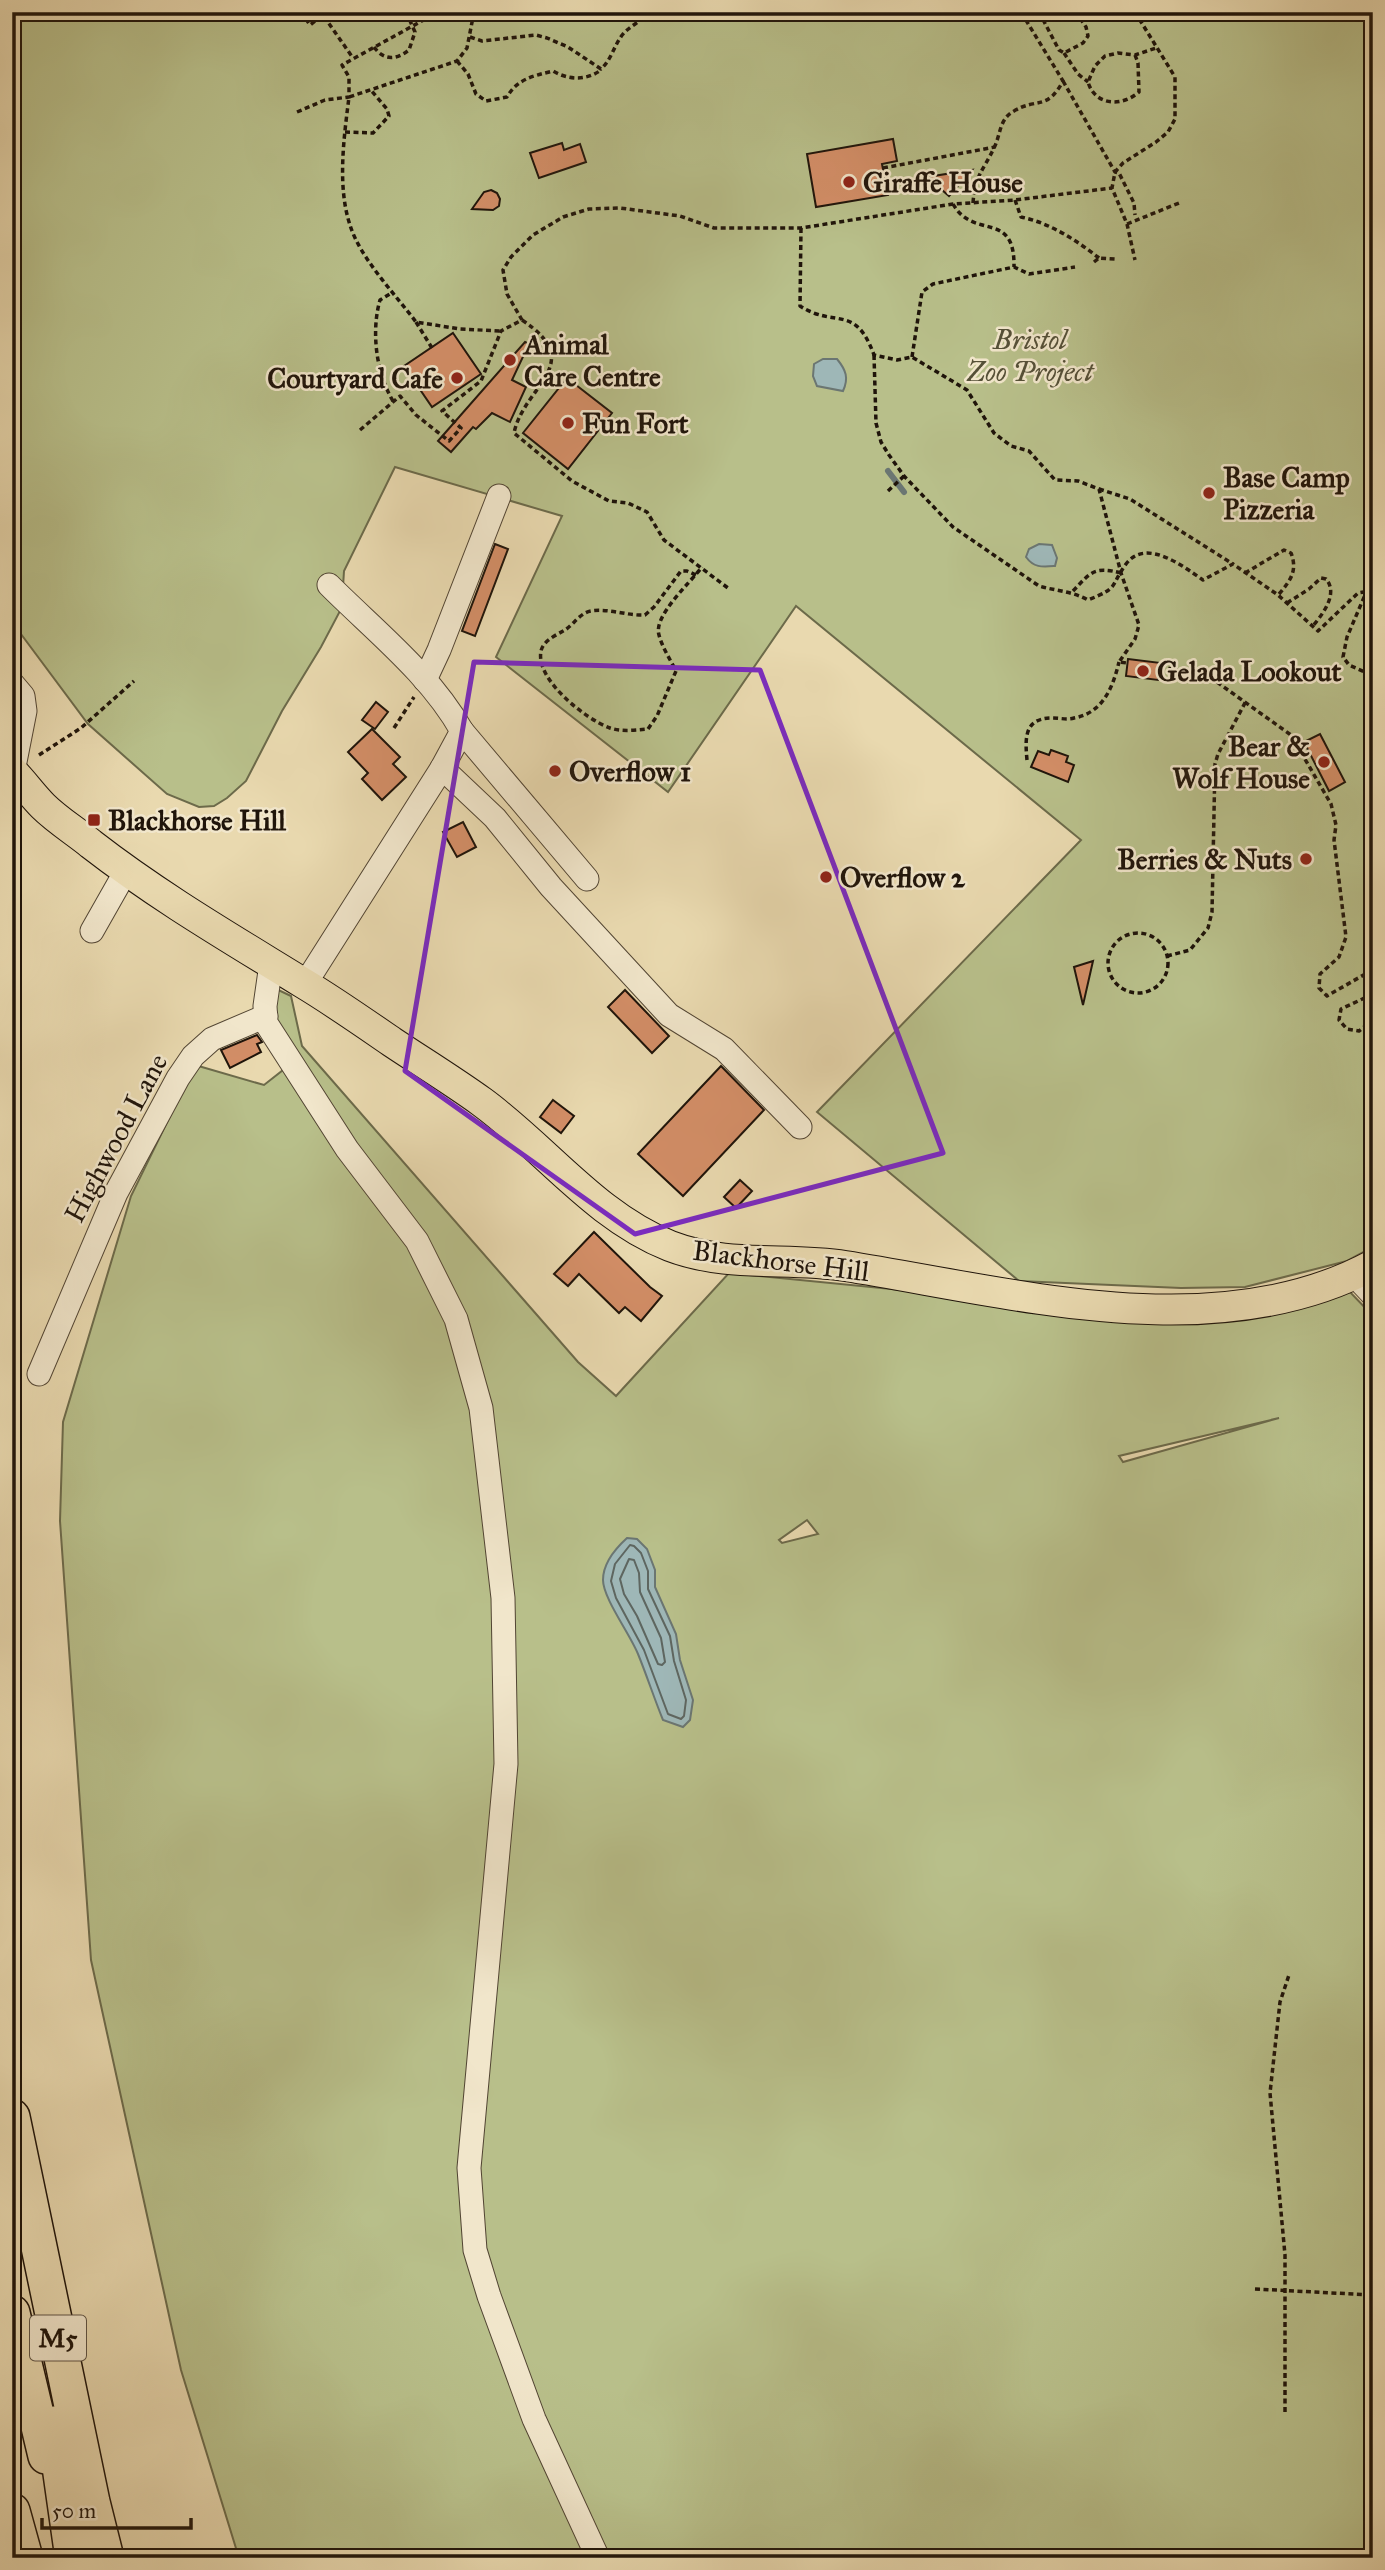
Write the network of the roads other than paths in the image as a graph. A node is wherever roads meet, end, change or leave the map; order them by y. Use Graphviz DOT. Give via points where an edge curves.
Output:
graph roads {
  1 [pos="499,496"];
  2 [pos="329,585"];
  3 [pos="425,680"];
  4 [pos="12,683"];
  5 [pos="462,730"];
  6 [pos="442,768"];
  7 [pos="13,779"];
  8 [pos="126,871"];
  9 [pos="587,879"];
  10 [pos="92,931"];
  11 [pos="271,964"];
  12 [pos="305,984"];
  13 [pos="266,1016"];
  14 [pos="800,1127"];
  15 [pos="1366,1278"];
  16 [pos="39,1374"];
  17 [pos="12,2120"];
  18 [pos="12,2313"];
  19 [pos="12,2511"];
  20 [pos="25,2558"];
  21 [pos="72,2558"];
  22 [pos="106,2558"];
  23 [pos="598,2558"];
  1 -- 3 [label="street"];
  2 -- 3 [label="street"];
  3 -- 5 [label="street"];
  4 -- 7 [label="street" via="23,696 25,711"];
  5 -- 6 [label="street"];
  5 -- 9 [label="street"];
  6 -- 12 [label="street"];
  6 -- 14 [label="street" via="495,818 551,887 669,1015 724,1049"];
  7 -- 8 [label="main road, Blackhorse Hill"];
  8 -- 10 [label="street"];
  8 -- 11 [label="main road, Blackhorse Hill"];
  11 -- 12 [label="main road, Blackhorse Hill"];
  11 -- 13 [label="street"];
  12 -- 15 [label="main road, Blackhorse Hill" via="482,1102 596,1200 637,1230 671,1247 733,1260 840,1265 1000,1294 1182,1310 1274,1301"];
  13 -- 16 [label="street, Highwood Lane" via="212,1039 178,1078 116,1193"];
  13 -- 23 [label="street" via="266,1023 347,1149 417,1241 456,1319 481,1408 503,1598 506,1764 469,2168 475,2250 534,2419"];
  17 -- 21 [label="highway, M5"];
  17 -- 22 [label="highway, M5"];
  18 -- 21 [label="highway, M5"];
  19 -- 20 [label="highway"];
}
